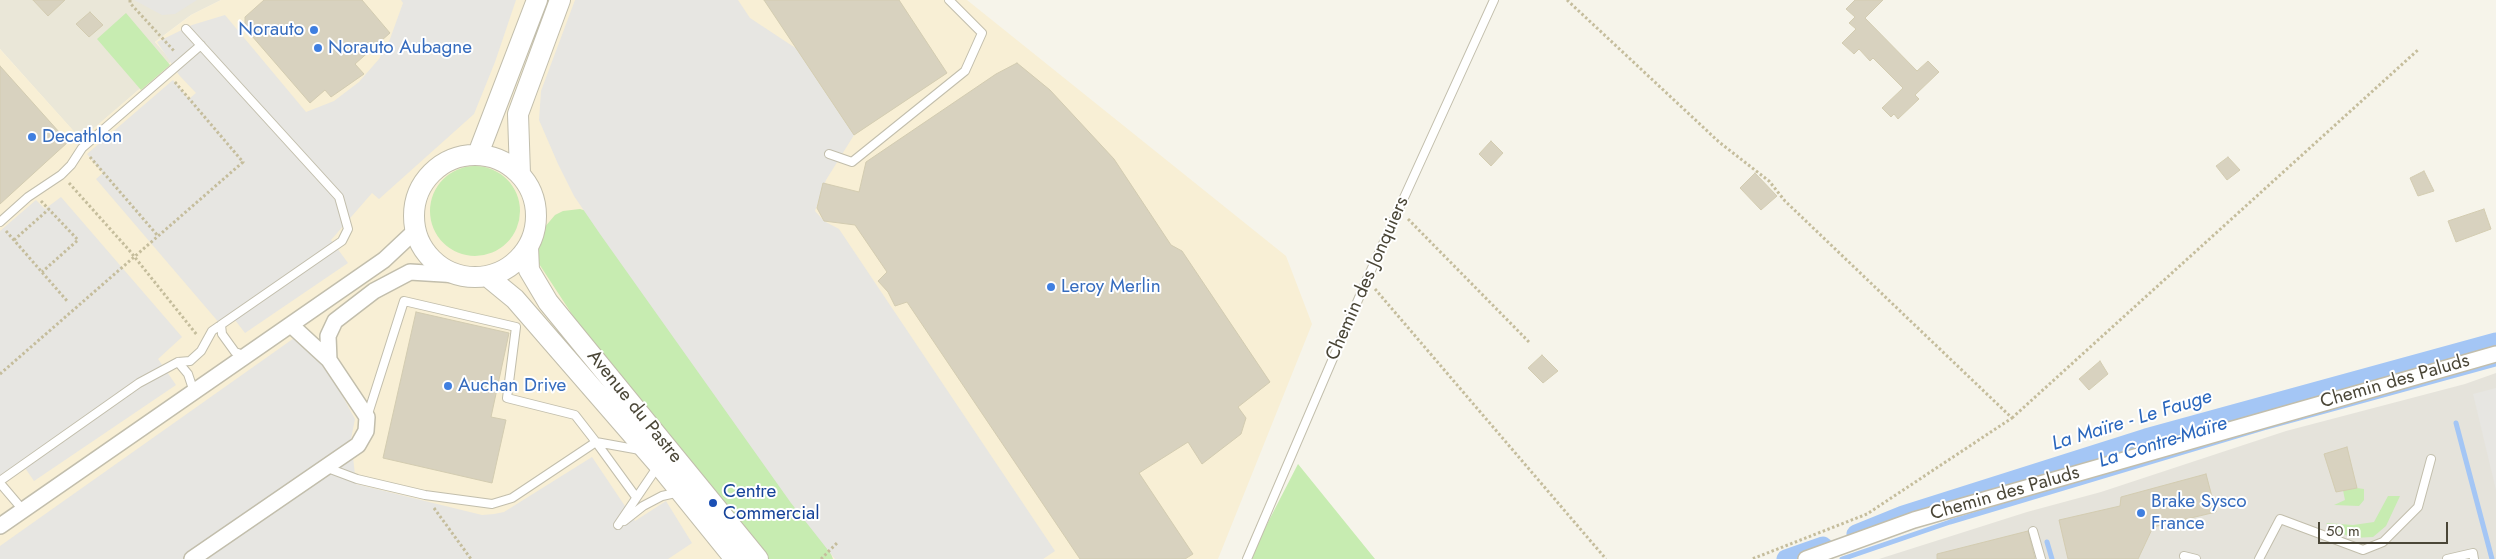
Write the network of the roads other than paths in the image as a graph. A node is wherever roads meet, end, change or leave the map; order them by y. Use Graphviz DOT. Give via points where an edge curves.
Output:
graph roads {
  1 [pos="537,0"];
  2 [pos="560,0"];
  3 [pos="949,0"];
  4 [pos="1494,0"];
  5 [pos="186,29"];
  6 [pos="201,44"];
  7 [pos="478,154"];
  8 [pos="829,154"];
  9 [pos="520,174"];
  10 [pos="0,223"];
  11 [pos="416,230"];
  12 [pos="528,247"];
  13 [pos="459,275"];
  14 [pos="487,276"];
  15 [pos="221,325"];
  16 [pos="291,325"];
  17 [pos="2496,354"];
  18 [pos="246,356"];
  19 [pos="330,360"];
  20 [pos="178,362"];
  21 [pos="194,392"];
  22 [pos="367,417"];
  23 [pos="596,442"];
  24 [pos="653,458"];
  25 [pos="2431,459"];
  26 [pos="325,467"];
  27 [pos="0,482"];
  28 [pos="680,492"];
  29 [pos="636,497"];
  30 [pos="23,510"];
  31 [pos="0,526"];
  32 [pos="2033,530"];
  33 [pos="2184,556"];
  34 [pos="192,559"];
  35 [pos="735,559"];
  36 [pos="758,559"];
  37 [pos="1247,559"];
  38 [pos="1806,559"];
  39 [pos="2041,559"];
  40 [pos="2196,559"];
  41 [pos="2259,559"];
  42 [pos="2447,559"];
  43 [pos="2474,559"];
  1 -- 7 [label="street"];
  2 -- 9 [label="street" via="518,114"];
  3 -- 8 [label="lane" via="982,33 965,71 852,162"];
  4 -- 37 [label="lane, Chemin des Jonquiers" via="1367,279"];
  5 -- 6 [label="lane"];
  6 -- 10 [label="lane" via="82,148 61,175 34,193"];
  6 -- 15 [label="lane" via="339,197 348,229 342,241"];
  7 -- 9 [label="street" via="506,163"];
  7 -- 11 [label="street" via="456,158 434,170 427,178 416,200"];
  9 -- 12 [label="street" via="533,194 537,211"];
  11 -- 13 [label="street" via="432,260"];
  11 -- 16 [label="street" via="384,260"];
  12 -- 14 [label="street" via="514,263"];
  12 -- 36 [label="street, Avenue du Pastre" via="529,270 548,302"];
  13 -- 14 [label="street"];
  13 -- 19 [label="street" via="410,272 374,291 335,321 328,336"];
  14 -- 24 [label="street, Avenue du Pastre" via="515,299"];
  15 -- 18 [label="lane" via="222,334 235,352"];
  15 -- 20 [label="lane" via="212,331 190,361"];
  16 -- 18 [label="street"];
  16 -- 19 [label="street"];
  17 -- 38 [label="street, Chemin des Paluds" via="1924,517"];
  18 -- 21 [label="street"];
  19 -- 22 [label="street"];
  20 -- 21 [label="lane" via="188,374"];
  20 -- 27 [label="lane" via="139,383"];
  21 -- 30 [label="street"];
  22 -- 23 [label="lane" via="404,301 516,327 507,398 575,415"];
  22 -- 26 [label="street" via="366,431 358,445"];
  23 -- 24 [label="lane"];
  23 -- 26 [label="lane" via="512,498 492,504 425,495 357,479"];
  23 -- 29 [label="lane"];
  24 -- 28 [label="street, Avenue du Pastre"];
  24 -- 29 [label="lane"];
  25 -- 41 [label="lane" via="2418,508 2383,542 2363,550 2280,519"];
  26 -- 34 [label="street"];
  27 -- 30 [label="lane"];
  28 -- 29 [label="lane" via="662,496 643,506 618,525"];
  28 -- 35 [label="street, Avenue du Pastre"];
  30 -- 31 [label="street"];
  32 -- 39 [label="lane"];
  33 -- 40 [label="lane"];
  42 -- 43 [label="lane" via="2473,553"];
}
